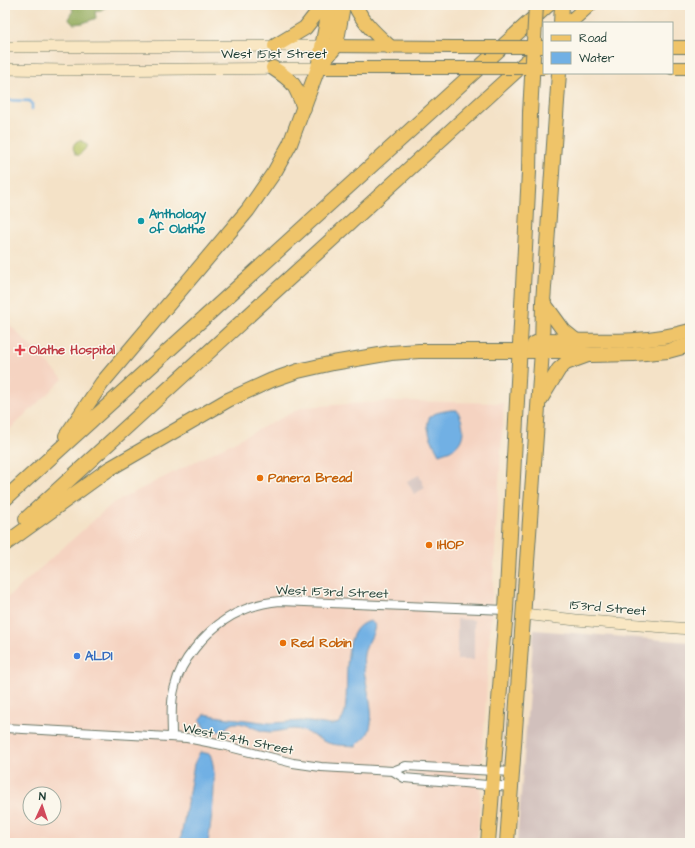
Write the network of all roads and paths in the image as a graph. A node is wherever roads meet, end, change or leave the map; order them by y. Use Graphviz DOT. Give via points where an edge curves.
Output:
graph roads {
  1 [pos="323,5"];
  2 [pos="330,5"];
  3 [pos="343,5"];
  4 [pos="355,5"];
  5 [pos="536,5"];
  6 [pos="548,5"];
  7 [pos="562,5"];
  8 [pos="589,5"];
  9 [pos="561,22"];
  10 [pos="570,22"];
  11 [pos="275,46"];
  12 [pos="329,46"];
  13 [pos="543,46"];
  14 [pos="5,47"];
  15 [pos="390,47"];
  16 [pos="543,47"];
  17 [pos="673,47"];
  18 [pos="690,47"];
  19 [pos="273,68"];
  20 [pos="318,68"];
  21 [pos="543,68"];
  22 [pos="673,68"];
  23 [pos="690,68"];
  24 [pos="5,69"];
  25 [pos="559,74"];
  26 [pos="304,108"];
  27 [pos="543,302"];
  28 [pos="690,331"];
  29 [pos="575,340"];
  30 [pos="542,345"];
  31 [pos="690,345"];
  32 [pos="520,351"];
  33 [pos="591,355"];
  34 [pos="538,402"];
  35 [pos="52,456"];
  36 [pos="5,500"];
  37 [pos="5,538"];
  38 [pos="5,544"];
  39 [pos="506,610"];
  40 [pos="524,614"];
  41 [pos="690,629"];
  42 [pos="5,728"];
  43 [pos="172,738"];
  44 [pos="493,770"];
  45 [pos="393,771"];
  46 [pos="512,772"];
  47 [pos="492,786"];
  48 [pos="511,787"];
  49 [pos="488,843"];
  50 [pos="507,843"];
  1 -- 11 [label="highway" via="305,28"];
  2 -- 12 [label="highway"];
  3 -- 12 [label="highway"];
  4 -- 15 [label="highway" via="368,26"];
  5 -- 32 [label="highway, bridge"];
  6 -- 35 [label="highway"];
  7 -- 9 [label="highway"];
  8 -- 10 [label="highway"];
  11 -- 12 [label="main road, West 151st Street"];
  11 -- 14 [label="main road, West 151st Street"];
  12 -- 15 [label="main road, West 151st Street"];
  12 -- 20 [label="highway"];
  13 -- 15 [label="main road, West 151st Street, bridge"];
  16 -- 37 [label="highway"];
  17 -- 18 [label="main road"];
  19 -- 20 [label="main road, West 151st Street"];
  19 -- 24 [label="main road, West 151st Street"];
  19 -- 26 [label="highway" via="296,86"];
  20 -- 21 [label="main road, West 151st Street, bridge"];
  20 -- 26 [label="highway"];
  22 -- 23 [label="main road"];
  25 -- 27 [label="highway"];
  26 -- 35 [label="highway" via="290,144 262,192 102,383"];
  27 -- 29 [label="highway" via="564,331"];
  27 -- 30 [label="highway"];
  28 -- 29 [label="highway" via="644,339"];
  29 -- 30 [label="highway"];
  30 -- 32 [label="highway"];
  30 -- 33 [label="highway"];
  30 -- 34 [label="highway"];
  31 -- 33 [label="highway" via="652,353"];
  32 -- 38 [label="highway" via="391,353 298,371 272,380 222,403 109,469"];
  32 -- 39 [label="highway"];
  33 -- 34 [label="highway" via="566,363 559,369"];
  34 -- 40 [label="highway"];
  35 -- 36 [label="highway"];
  39 -- 43 [label="street, West 153rd Street" via="280,601 245,609 231,615 204,636 181,670 173,694"];
  39 -- 44 [label="highway"];
  40 -- 41 [label="main road, 153rd Street"];
  40 -- 46 [label="highway"];
  42 -- 43 [label="street, West 154th Street"];
  43 -- 45 [label="street, West 154th Street" via="187,738 222,745 293,763"];
  44 -- 45 [label="street, West 154th Street" via="406,766"];
  44 -- 46 [label="street, West 154th Street"];
  44 -- 47 [label="highway"];
  45 -- 47 [label="street, West 154th Street" via="404,778"];
  46 -- 48 [label="highway"];
  47 -- 48 [label="street, West 154th Street"];
  47 -- 49 [label="highway"];
  48 -- 50 [label="highway"];
}
